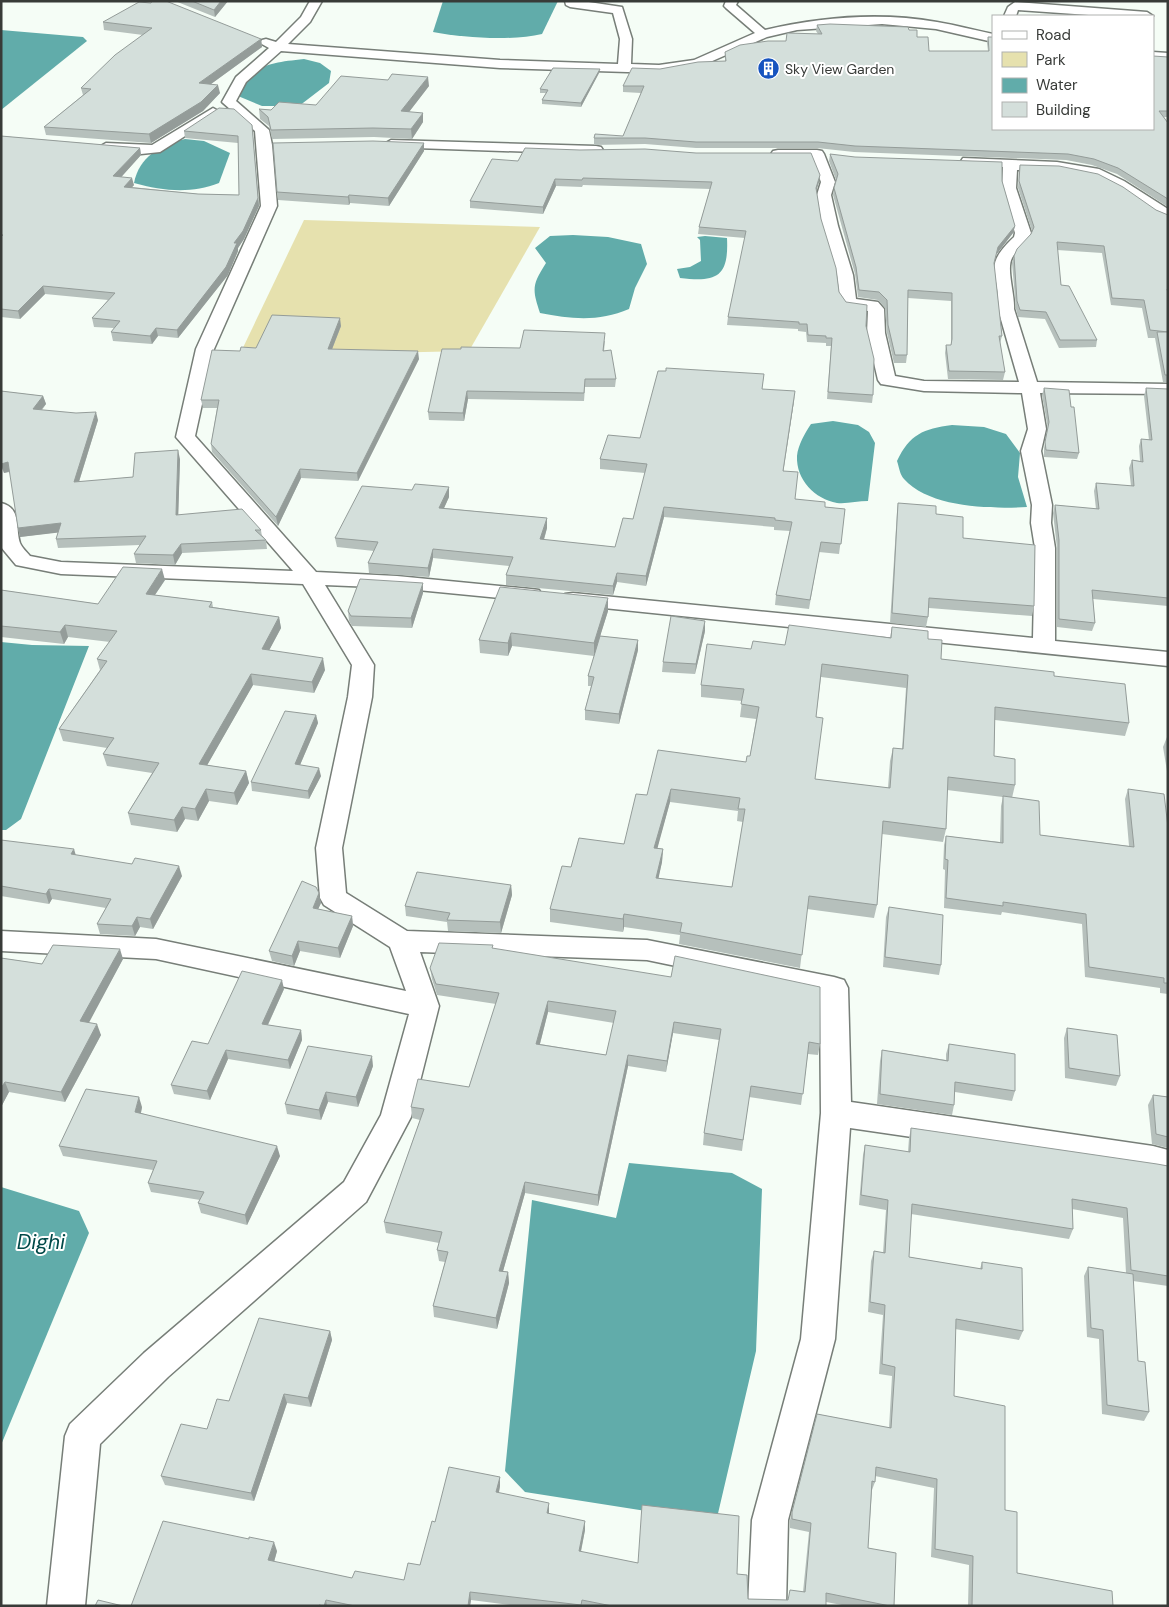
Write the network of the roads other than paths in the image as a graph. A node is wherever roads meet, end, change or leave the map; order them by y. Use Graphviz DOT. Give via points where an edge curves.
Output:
graph roads {
  1 [pos="316,1"];
  2 [pos="572,1"];
  3 [pos="732,1"];
  4 [pos="1010,15"];
  5 [pos="1128,15"];
  6 [pos="763,34"];
  7 [pos="251,37"];
  8 [pos="992,38"];
  9 [pos="278,47"];
  10 [pos="1154,56"];
  11 [pos="1168,57"];
  12 [pos="624,68"];
  13 [pos="230,102"];
  14 [pos="374,143"];
  15 [pos="284,144"];
  16 [pos="265,145"];
  17 [pos="95,146"];
  18 [pos="616,150"];
  19 [pos="817,154"];
  20 [pos="766,155"];
  21 [pos="836,156"];
  22 [pos="955,161"];
  23 [pos="1010,166"];
  24 [pos="1168,216"];
  25 [pos="1030,389"];
  26 [pos="1168,390"];
  27 [pos="1,509"];
  28 [pos="310,578"];
  29 [pos="1044,645"];
  30 [pos="1168,659"];
  31 [pos="1,941"];
  32 [pos="402,942"];
  33 [pos="425,1006"];
  34 [pos="836,1113"];
  35 [pos="1168,1163"];
  36 [pos="66,1606"];
  37 [pos="767,1606"];
  1 -- 9 [label="street" via="306,19"];
  2 -- 12 [label="street" via="570,3 618,10 626,39"];
  3 -- 6 [label="street" via="730,6"];
  4 -- 5 [label="street" via="1015,6"];
  6 -- 8 [label="street" via="797,26 868,20 918,22"];
  6 -- 12 [label="street" via="697,63 659,69"];
  7 -- 9 [label="street"];
  9 -- 12 [label="street" via="500,64"];
  9 -- 13 [label="street" via="240,80"];
  10 -- 11 [label="street"];
  13 -- 16 [label="street" via="262,130"];
  13 -- 17 [label="street" via="155,149"];
  14 -- 18 [label="street"];
  15 -- 16 [label="street"];
  16 -- 28 [label="street" via="269,206 205,349 185,437"];
  19 -- 20 [label="street"];
  19 -- 21 [label="street"];
  19 -- 25 [label="street" via="828,182 824,196 845,275 848,299 851,303 876,309 876,333 887,380 924,386"];
  22 -- 23 [label="street" via="1007,163"];
  23 -- 24 [label="street" via="1041,166 1100,174"];
  23 -- 25 [label="street" via="1009,188 1023,233 1002,261 1001,276 1006,309"];
  25 -- 26 [label="street"];
  25 -- 29 [label="street" via="1037,429 1031,451 1042,505 1045,548"];
  27 -- 28 [label="street" via="7,518 10,545 23,561 61,568"];
  28 -- 29 [label="street" via="397,582"];
  28 -- 32 [label="street" via="364,665 329,848 332,898"];
  29 -- 30 [label="street"];
  31 -- 33 [label="street" via="156,949"];
  32 -- 33 [label="street"];
  32 -- 34 [label="street" via="647,950 834,988"];
  33 -- 36 [label="street" via="396,1118 355,1192 156,1365 83,1436"];
  34 -- 35 [label="street"];
  34 -- 37 [label="street" via="818,1339 770,1520"];
}
